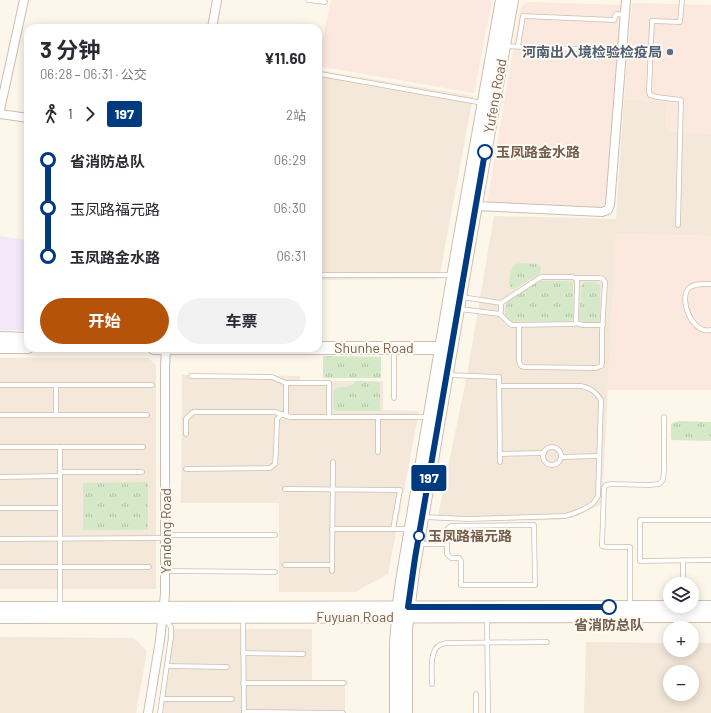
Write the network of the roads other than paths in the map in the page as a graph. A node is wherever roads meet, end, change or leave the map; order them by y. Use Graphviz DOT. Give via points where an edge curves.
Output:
graph roads {
  1 [pos="24,0"];
  2 [pos="217,0"];
  3 [pos="308,0"];
  4 [pos="502,0"];
  5 [pos="512,0"];
  6 [pos="626,0"];
  7 [pos="682,0"];
  8 [pos="325,2"];
  9 [pos="625,15"];
  10 [pos="213,24"];
  11 [pos="504,46"];
  12 [pos="518,46"];
  13 [pos="622,51"];
  14 [pos="322,74"];
  15 [pos="483,103"];
  16 [pos="0,110"];
  17 [pos="0,114"];
  18 [pos="24,117"];
  19 [pos="476,206"];
  20 [pos="678,225"];
  21 [pos="453,274"];
  22 [pos="322,275"];
  23 [pos="575,278"];
  24 [pos="711,284"];
  25 [pos="501,302"];
  26 [pos="459,303"];
  27 [pos="500,314"];
  28 [pos="576,323"];
  29 [pos="519,325"];
  30 [pos="603,325"];
  31 [pos="711,330"];
  32 [pos="0,338"];
  33 [pos="24,339"];
  34 [pos="322,340"];
  35 [pos="447,344"];
  36 [pos="0,347"];
  37 [pos="24,347"];
  38 [pos="322,348"];
  39 [pos="394,348"];
  40 [pos="166,352"];
  41 [pos="446,375"];
  42 [pos="191,376"];
  43 [pos="286,383"];
  44 [pos="0,385"];
  45 [pos="56,385"];
  46 [pos="152,385"];
  47 [pos="499,386"];
  48 [pos="394,398"];
  49 [pos="0,415"];
  50 [pos="56,415"];
  51 [pos="147,415"];
  52 [pos="284,415"];
  53 [pos="329,417"];
  54 [pos="378,417"];
  55 [pos="430,417"];
  56 [pos="664,417"];
  57 [pos="186,434"];
  58 [pos="0,447"];
  59 [pos="60,447"];
  60 [pos="143,447"];
  61 [pos="378,452"];
  62 [pos="544,453"];
  63 [pos="500,454"];
  64 [pos="599,456"];
  65 [pos="561,457"];
  66 [pos="333,462"];
  67 [pos="500,462"];
  68 [pos="186,469"];
  69 [pos="142,472"];
  70 [pos="60,474"];
  71 [pos="0,477"];
  72 [pos="285,490"];
  73 [pos="333,490"];
  74 [pos="0,508"];
  75 [pos="60,508"];
  76 [pos="422,517"];
  77 [pos="711,520"];
  78 [pos="332,529"];
  79 [pos="393,529"];
  80 [pos="411,529"];
  81 [pos="275,535"];
  82 [pos="166,537"];
  83 [pos="0,539"];
  84 [pos="60,539"];
  85 [pos="417,544"];
  86 [pos="447,544"];
  87 [pos="683,560"];
  88 [pos="711,560"];
  89 [pos="285,565"];
  90 [pos="332,565"];
  91 [pos="0,567"];
  92 [pos="60,567"];
  93 [pos="149,567"];
  94 [pos="166,571"];
  95 [pos="332,571"];
  96 [pos="275,572"];
  97 [pos="683,577"];
  98 [pos="663,606"];
  99 [pos="630,607"];
  100 [pos="699,607"];
  101 [pos="711,607"];
  102 [pos="0,608"];
  103 [pos="60,608"];
  104 [pos="164,612"];
  105 [pos="403,612"];
  106 [pos="488,616"];
  107 [pos="711,616"];
  108 [pos="0,617"];
  109 [pos="243,617"];
  110 [pos="547,642"];
  111 [pos="488,643"];
  112 [pos="243,653"];
  113 [pos="304,654"];
  114 [pos="167,666"];
  115 [pos="227,667"];
  116 [pos="243,682"];
  117 [pos="344,683"];
  118 [pos="432,684"];
  119 [pos="476,694"];
  120 [pos="162,698"];
  121 [pos="232,699"];
  122 [pos="244,712"];
  123 [pos="343,712"];
  124 [pos="148,713"];
  125 [pos="160,713"];
  126 [pos="396,713"];
  127 [pos="406,713"];
  128 [pos="476,713"];
  129 [pos="488,713"];
  1 -- 16 [label="street"];
  2 -- 10 [label="street"];
  3 -- 8 [label="lane"];
  4 -- 15 [label="street, Yufeng Road"];
  5 -- 11 [label="street, Yufeng Road"];
  6 -- 9 [label="street"];
  7 -- 20 [label="lane" via="680,22 652,21 649,91 650,95 657,97 681,100"];
  9 -- 12 [label="lane" via="616,14 614,20 523,16"];
  9 -- 13 [label="street"];
  11 -- 12 [label="lane"];
  11 -- 19 [label="street, Yufeng Road"];
  12 -- 13 [label="lane"];
  13 -- 19 [label="street" via="608,210 602,212"];
  14 -- 15 [label="lane"];
  15 -- 21 [label="street, Yufeng Road"];
  17 -- 18 [label="street"];
  19 -- 26 [label="street, Yufeng Road"];
  21 -- 22 [label="lane"];
  21 -- 35 [label="street, Yufeng Road"];
  23 -- 25 [label="lane" via="541,278"];
  23 -- 28 [label="lane"];
  23 -- 30 [label="lane" via="600,278 605,282"];
  24 -- 31 [label="lane" via="689,288 686,297 686,306 696,326 703,331"];
  25 -- 26 [label="lane"];
  25 -- 27 [label="lane"];
  26 -- 27 [label="lane"];
  26 -- 35 [label="street, Yufeng Road"];
  27 -- 29 [label="lane" via="512,325"];
  28 -- 29 [label="lane"];
  28 -- 30 [label="lane"];
  29 -- 30 [label="lane" via="521,366 596,368 602,363"];
  32 -- 33 [label="street"];
  34 -- 35 [label="street, Shunhe Road"];
  35 -- 39 [label="street, Shunhe Road"];
  35 -- 41 [label="street, Yufeng Road"];
  35 -- 55 [label="street, Yufeng Road"];
  36 -- 37 [label="street"];
  38 -- 39 [label="street, Shunhe Road"];
  39 -- 48 [label="lane"];
  40 -- 82 [label="street, Yandong Road"];
  41 -- 47 [label="lane" via="499,377"];
  41 -- 76 [label="street, Yufeng Road"];
  42 -- 43 [label="lane" via="272,377"];
  43 -- 52 [label="lane"];
  43 -- 53 [label="lane" via="329,383"];
  44 -- 45 [label="lane"];
  45 -- 46 [label="lane"];
  45 -- 50 [label="lane"];
  47 -- 63 [label="lane"];
  47 -- 64 [label="lane" via="581,386 592,389 601,400"];
  49 -- 50 [label="lane"];
  50 -- 51 [label="lane"];
  52 -- 53 [label="lane"];
  52 -- 57 [label="lane" via="275,412 193,412 186,419"];
  52 -- 68 [label="lane" via="277,419 275,464 270,468"];
  53 -- 54 [label="lane"];
  54 -- 55 [label="lane"];
  54 -- 61 [label="lane"];
  55 -- 80 [label="street, Yufeng Road"];
  56 -- 99 [label="lane" via="663,480 659,484 611,484 604,488 602,546 630,547"];
  58 -- 59 [label="lane"];
  59 -- 60 [label="lane"];
  59 -- 70 [label="lane"];
  62 -- 63 [label="lane"];
  62 -- 65 [label="lane" via="549,447 554,447 559,450"];
  62 -- 65 [label="lane" via="543,457 550,464 557,463"];
  63 -- 67 [label="lane"];
  64 -- 65 [label="lane"];
  64 -- 76 [label="lane" via="596,501 573,514 468,519"];
  66 -- 73 [label="lane"];
  69 -- 70 [label="lane"];
  70 -- 71 [label="lane"];
  70 -- 75 [label="lane"];
  72 -- 73 [label="lane"];
  73 -- 78 [label="lane"];
  73 -- 79 [label="lane" via="400,490"];
  74 -- 75 [label="lane"];
  75 -- 84 [label="lane"];
  76 -- 85 [label="street, Yufeng Road"];
  77 -- 87 [label="lane" via="640,520 640,561"];
  78 -- 79 [label="lane"];
  78 -- 90 [label="lane"];
  79 -- 80 [label="lane"];
  80 -- 105 [label="street, Yufeng Road"];
  81 -- 82 [label="lane"];
  82 -- 84 [label="lane"];
  82 -- 94 [label="street, Yandong Road"];
  83 -- 84 [label="lane"];
  84 -- 92 [label="lane"];
  85 -- 86 [label="lane"];
  85 -- 105 [label="street, Yufeng Road"];
  86 -- 86 [label="lane" via="447,529 451,526 534,525 534,584 461,585 461,561 447,554"];
  87 -- 88 [label="lane"];
  87 -- 97 [label="lane"];
  89 -- 90 [label="lane"];
  90 -- 95 [label="lane"];
  91 -- 92 [label="lane"];
  92 -- 93 [label="lane"];
  92 -- 103 [label="lane"];
  94 -- 96 [label="lane"];
  94 -- 104 [label="street, Yandong Road"];
  98 -- 99 [label="street, Fuyuan Road"];
  99 -- 105 [label="street, Fuyuan Road"];
  100 -- 101 [label="street, Fuyuan Road"];
  102 -- 103 [label="street, Fuyuan Road"];
  103 -- 104 [label="street, Fuyuan Road"];
  104 -- 105 [label="street, Fuyuan Road"];
  104 -- 108 [label="street, Fuyuan Road"];
  104 -- 109 [label="street, Fuyuan Road"];
  104 -- 114 [label="lane" via="171,627"];
  104 -- 124 [label="street, Yandong Road"];
  105 -- 106 [label="street, Fuyuan Road"];
  105 -- 109 [label="street, Fuyuan Road"];
  105 -- 126 [label="street, Yufeng Road" via="396,643"];
  105 -- 127 [label="street, Yufeng Road" via="406,644"];
  106 -- 107 [label="street, Fuyuan Road"];
  106 -- 111 [label="lane"];
  109 -- 112 [label="lane"];
  110 -- 111 [label="lane"];
  111 -- 118 [label="lane" via="440,644 432,656"];
  111 -- 129 [label="lane"];
  112 -- 113 [label="lane"];
  112 -- 116 [label="lane"];
  114 -- 115 [label="lane"];
  114 -- 120 [label="lane"];
  116 -- 117 [label="lane"];
  116 -- 122 [label="lane"];
  119 -- 128 [label="lane"];
  120 -- 121 [label="lane"];
  120 -- 125 [label="lane"];
  122 -- 123 [label="lane"];
}
